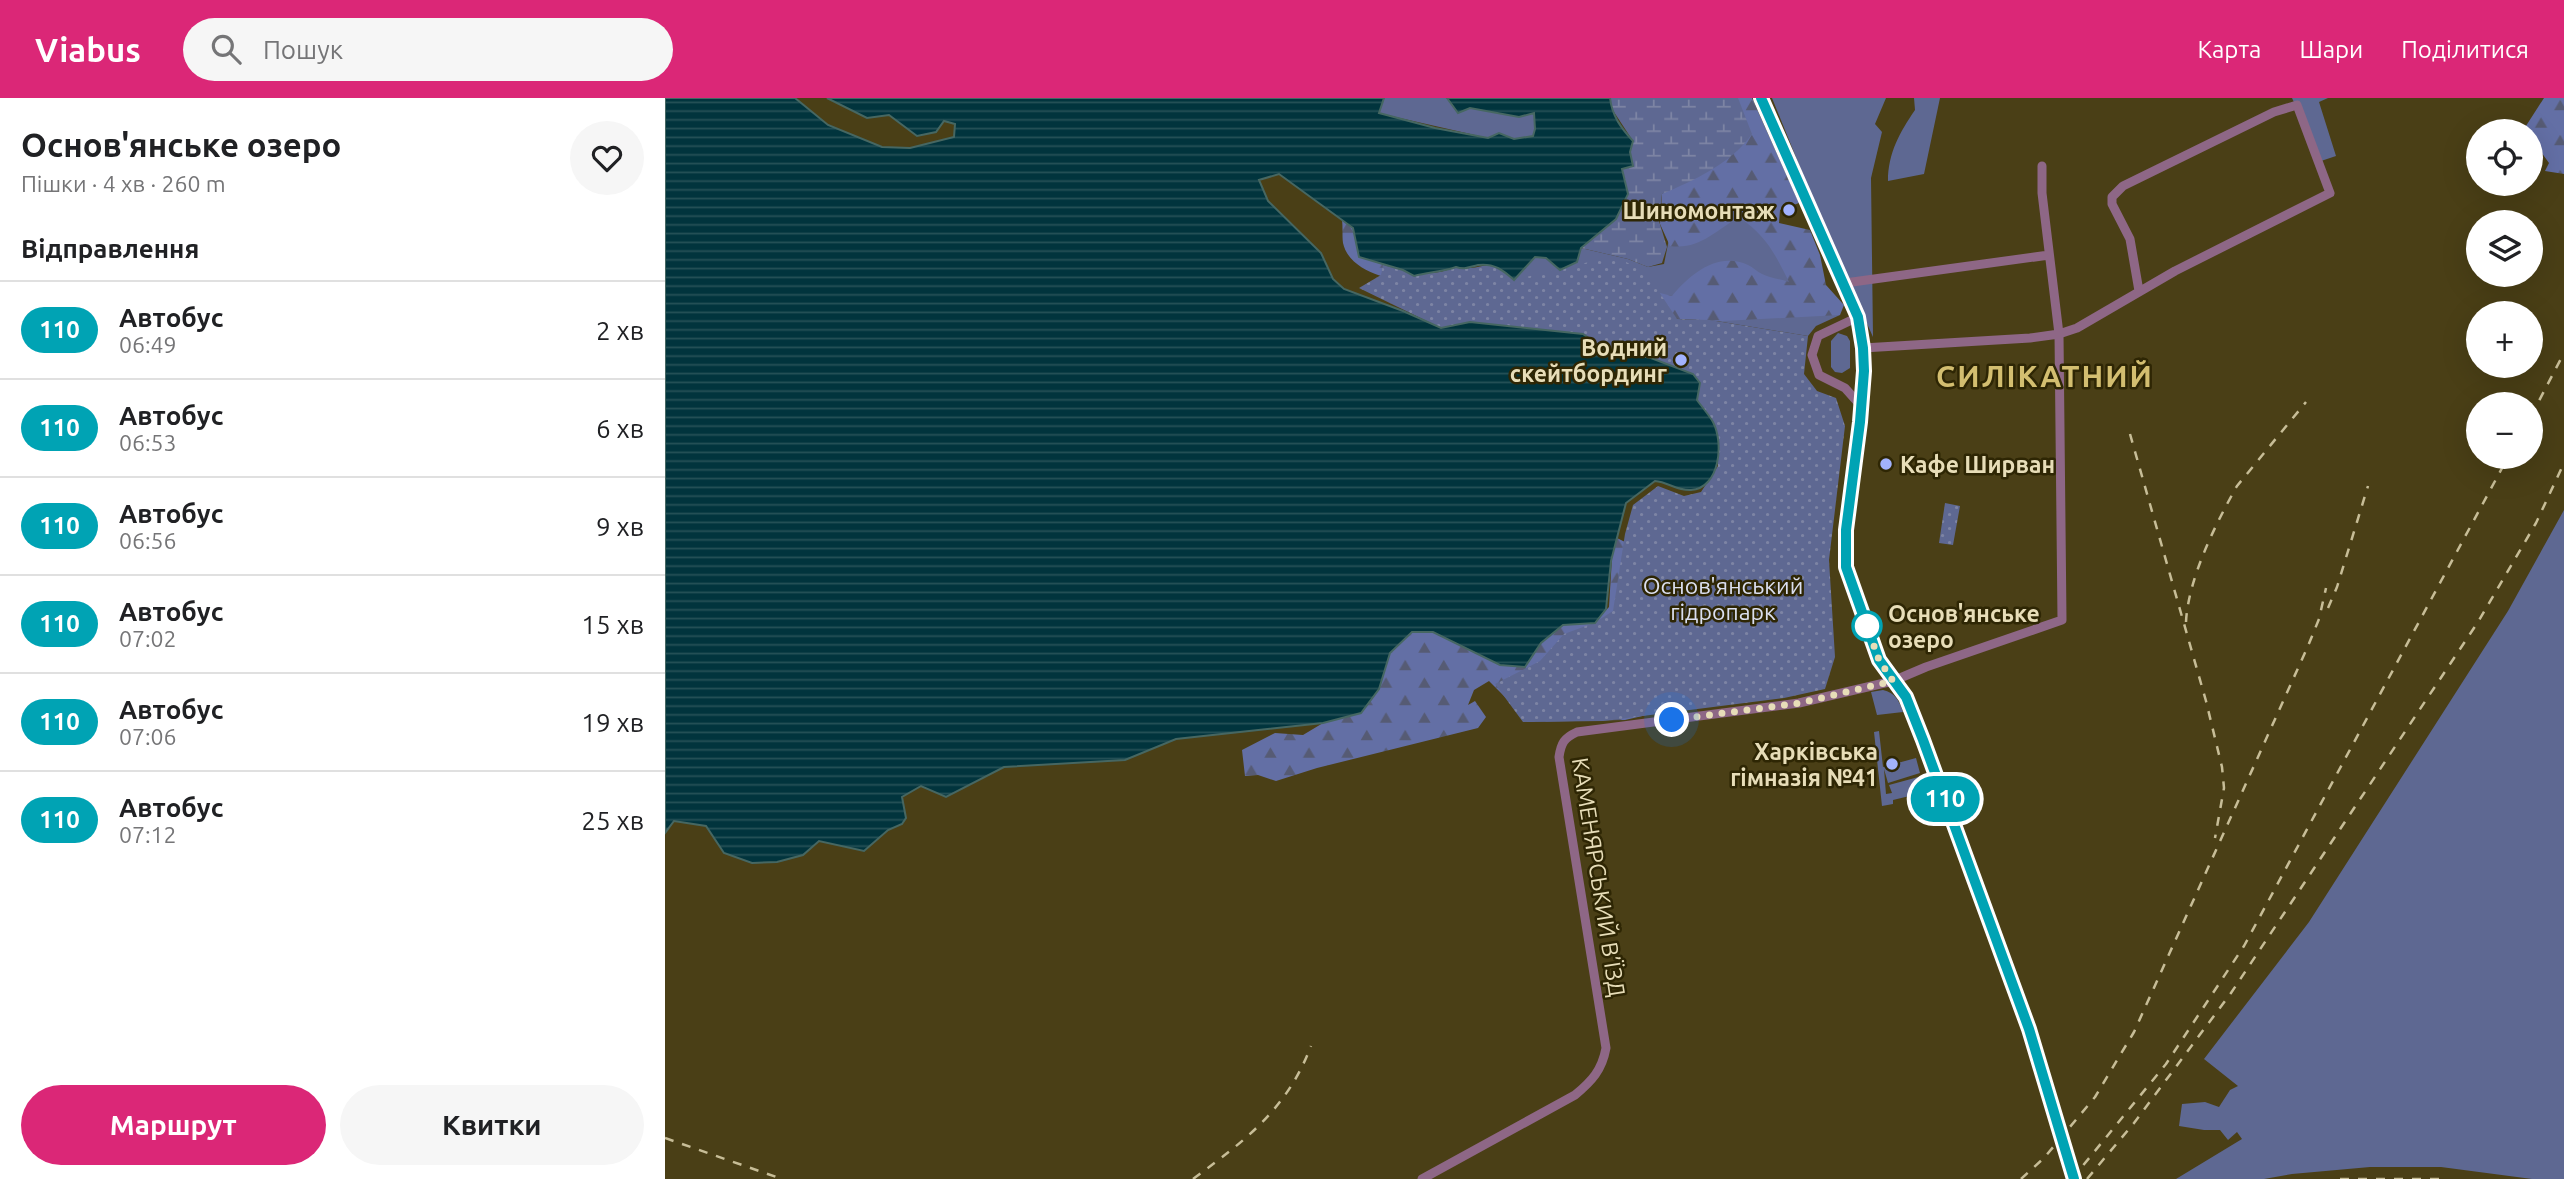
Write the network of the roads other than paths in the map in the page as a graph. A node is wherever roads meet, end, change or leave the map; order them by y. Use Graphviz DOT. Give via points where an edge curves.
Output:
graph roads {
  1 [pos="1761,98"];
  2 [pos="2042,166"];
  3 [pos="2049,255"];
  4 [pos="1845,283"];
  5 [pos="2139,291"];
  6 [pos="1858,317"];
  7 [pos="2059,334"];
  8 [pos="1863,348"];
  9 [pos="1862,407"];
  10 [pos="1893,681"];
  11 [pos="1422,1179"];
  12 [pos="2074,1179"];
  1 -- 4 [label="main road"];
  2 -- 3 [label="street"];
  3 -- 4 [label="street"];
  3 -- 7 [label="street"];
  4 -- 6 [label="main road"];
  5 -- 5 [label="street" via="2130,239 2112,204 2116,192 2297,105 2330,193"];
  5 -- 7 [label="street"];
  6 -- 8 [label="main road"];
  6 -- 9 [label="street" via="1818,335 1812,355 1819,375 1845,388"];
  7 -- 8 [label="street"];
  7 -- 10 [label="street" via="2062,620"];
  8 -- 9 [label="main road"];
  9 -- 10 [label="main road" via="1846,530 1846,567 1879,660"];
  10 -- 11 [label="street, КАМЕНЯРСЬКИЙ В’ЇЗД" via="1800,703 1567,736 1559,757 1606,1048 1604,1062 1594,1079 1575,1095"];
  10 -- 12 [label="main road, bridge" via="1906,697 1923,740 2029,1029"];
}
